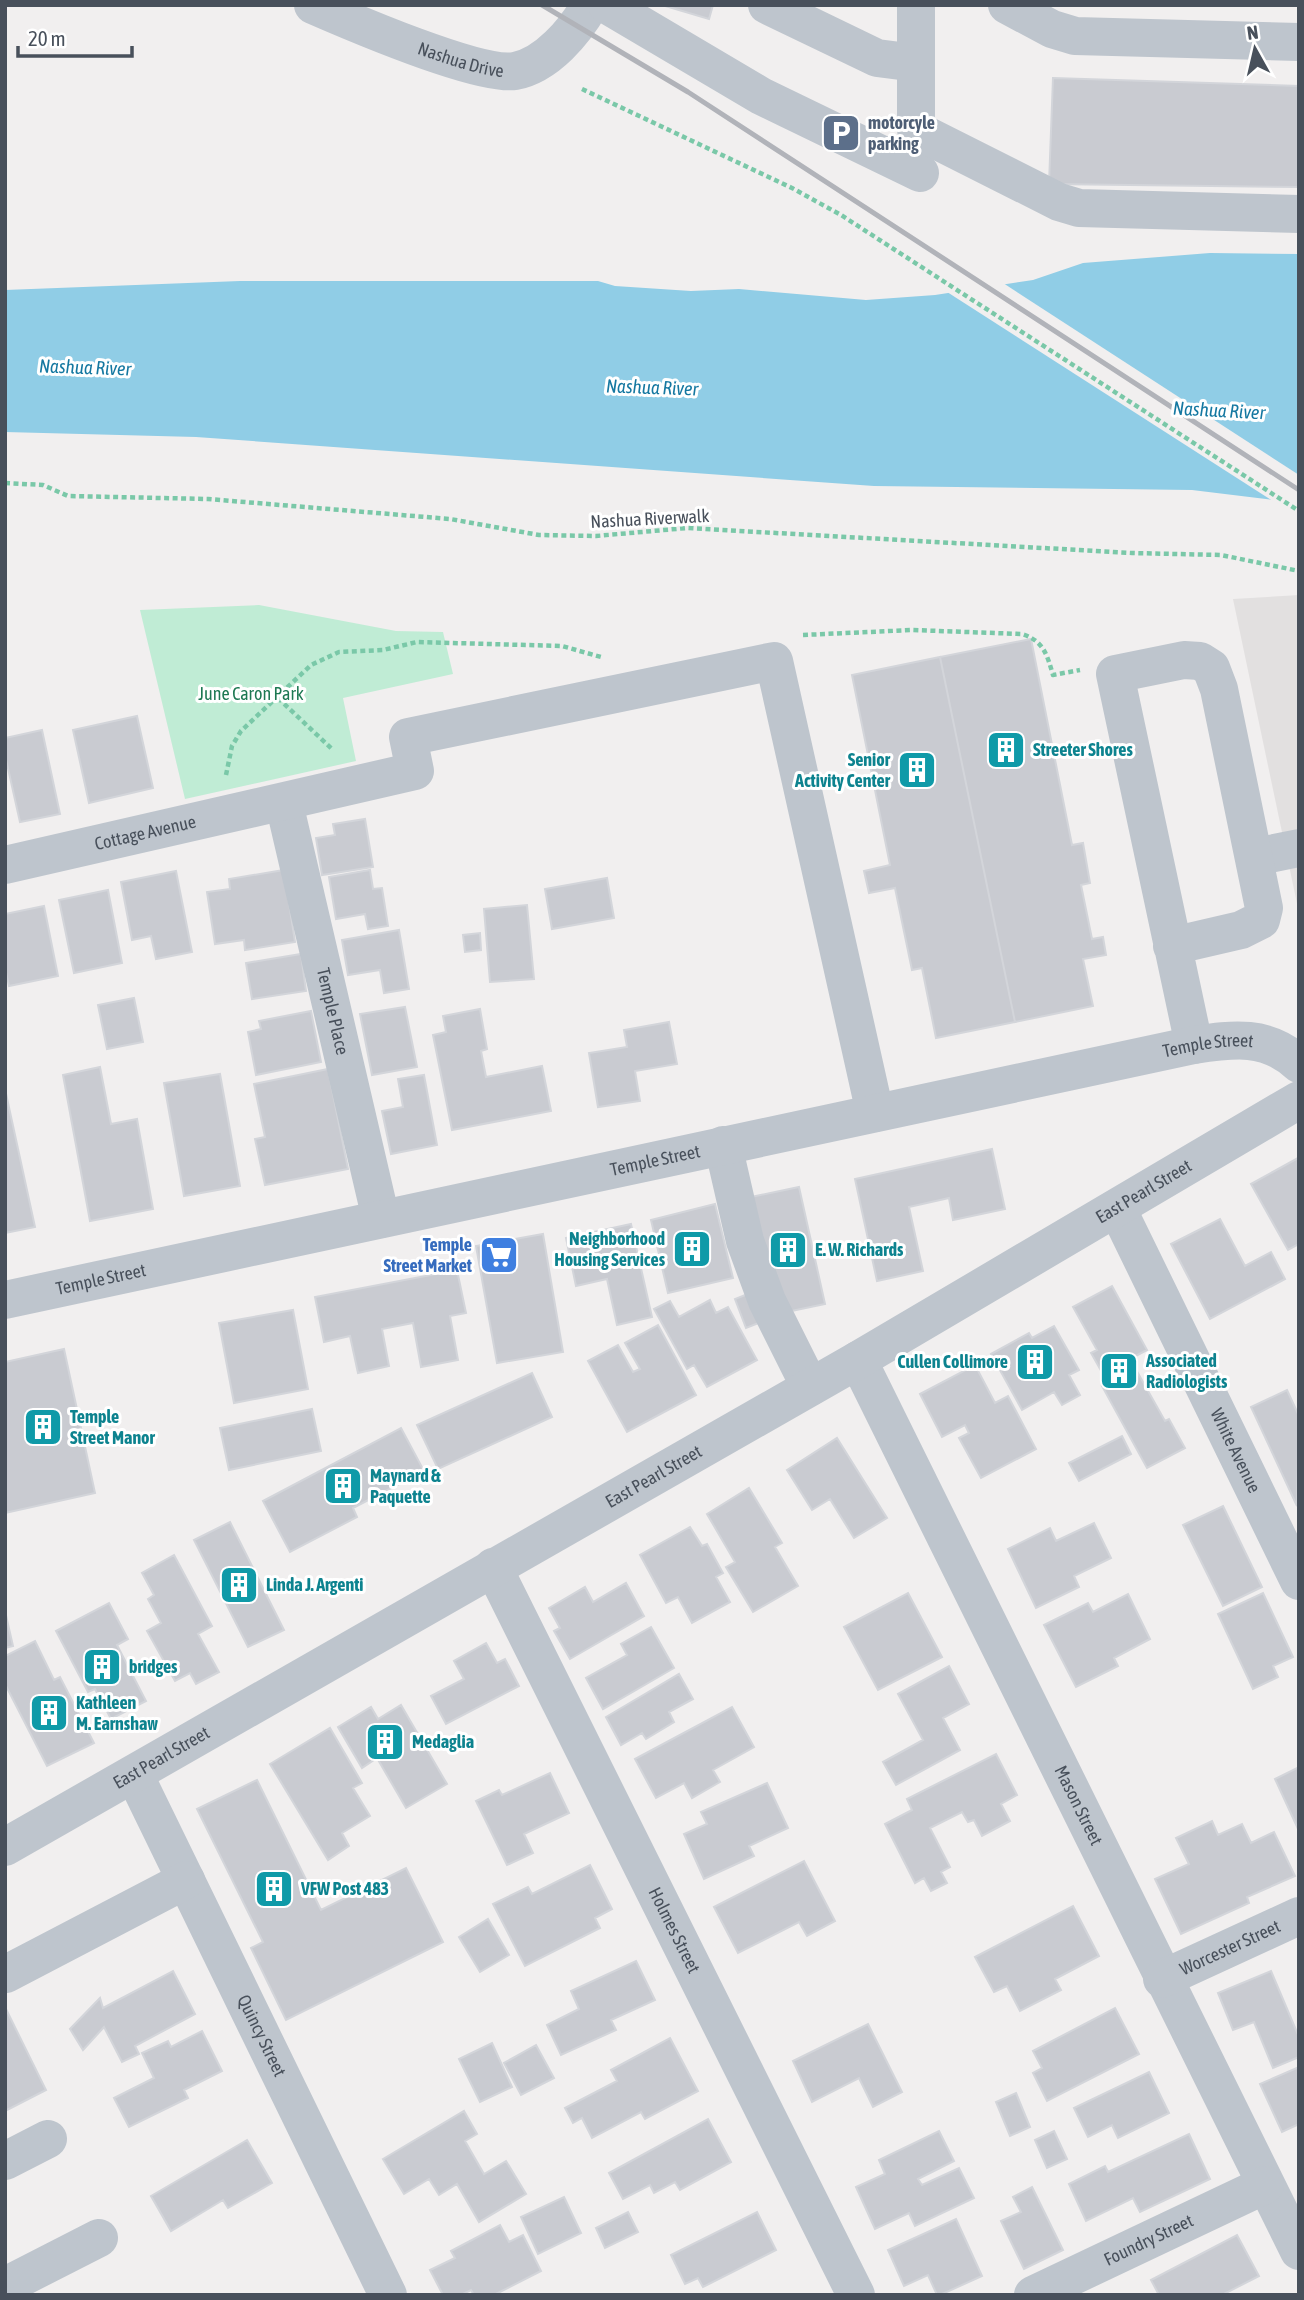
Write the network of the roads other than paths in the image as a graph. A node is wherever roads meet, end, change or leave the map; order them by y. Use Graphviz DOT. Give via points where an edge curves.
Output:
graph roads {
  1 [pos="313,5"];
  2 [pos="590,5"];
  3 [pos="607,5"];
  4 [pos="767,5"];
  5 [pos="916,5"];
  6 [pos="1007,5"];
  7 [pos="1299,42"];
  8 [pos="916,63"];
  9 [pos="920,173"];
  10 [pos="1299,214"];
  11 [pos="284,803"];
  12 [pos="1299,848"];
  13 [pos="1255,857"];
  14 [pos="5,865"];
  15 [pos="1172,946"];
  16 [pos="1194,1045"];
  17 [pos="1299,1064"];
  18 [pos="1299,1100"];
  19 [pos="875,1112"];
  20 [pos="723,1145"];
  21 [pos="1117,1208"];
  22 [pos="381,1219"];
  23 [pos="5,1300"];
  24 [pos="858,1360"];
  25 [pos="810,1387"];
  26 [pos="493,1567"];
  27 [pos="1299,1581"];
  28 [pos="135,1776"];
  29 [pos="5,1847"];
  30 [pos="186,1880"];
  31 [pos="1299,1916"];
  32 [pos="6,1974"];
  33 [pos="1162,1979"];
  34 [pos="48,2139"];
  35 [pos="5,2161"];
  36 [pos="1265,2185"];
  37 [pos="1294,2231"];
  38 [pos="99,2238"];
  39 [pos="5,2286"];
  40 [pos="387,2295"];
  41 [pos="856,2295"];
  42 [pos="1033,2295"];
  1 -- 2 [label="street, Nashua Drive" via="475,66 507,72 545,57"];
  3 -- 9 [label="street" via="761,96"];
  4 -- 8 [label="street" via="877,58"];
  5 -- 8 [label="street"];
  6 -- 7 [label="street" via="1075,36"];
  8 -- 10 [label="street" via="916,130 1069,206"];
  11 -- 14 [label="street, Cottage Avenue"];
  11 -- 19 [label="street, Cottage Avenue" via="415,771 408,737 775,661"];
  11 -- 22 [label="street, Temple Place"];
  12 -- 13 [label="street"];
  13 -- 15 [label="street" via="1264,901 1261,920 1241,930"];
  13 -- 15 [label="street" via="1211,668 1200,660 1184,660 1115,674"];
  15 -- 16 [label="street"];
  16 -- 17 [label="street, Temple Street" via="1259,1041"];
  16 -- 19 [label="street, Temple Street"];
  18 -- 21 [label="street, East Pearl Street"];
  19 -- 20 [label="street, Temple Street"];
  20 -- 22 [label="street, Temple Street"];
  20 -- 25 [label="street" via="745,1241 766,1301"];
  21 -- 24 [label="street, East Pearl Street"];
  21 -- 27 [label="street, White Avenue"];
  22 -- 23 [label="street, Temple Street"];
  24 -- 25 [label="street, East Pearl Street"];
  24 -- 33 [label="street, Mason Street"];
  25 -- 26 [label="street, East Pearl Street"];
  26 -- 28 [label="street, East Pearl Street"];
  26 -- 41 [label="street, Holmes Street"];
  28 -- 29 [label="street, East Pearl Street"];
  28 -- 30 [label="street, Quincy Street"];
  30 -- 32 [label="street"];
  30 -- 40 [label="street, Quincy Street"];
  31 -- 33 [label="street, Worcester Street"];
  33 -- 36 [label="street, Mason Street"];
  34 -- 35 [label="street"];
  36 -- 37 [label="street, Mason Street"];
  36 -- 42 [label="street, Foundry Street"];
  38 -- 39 [label="street"];
}
